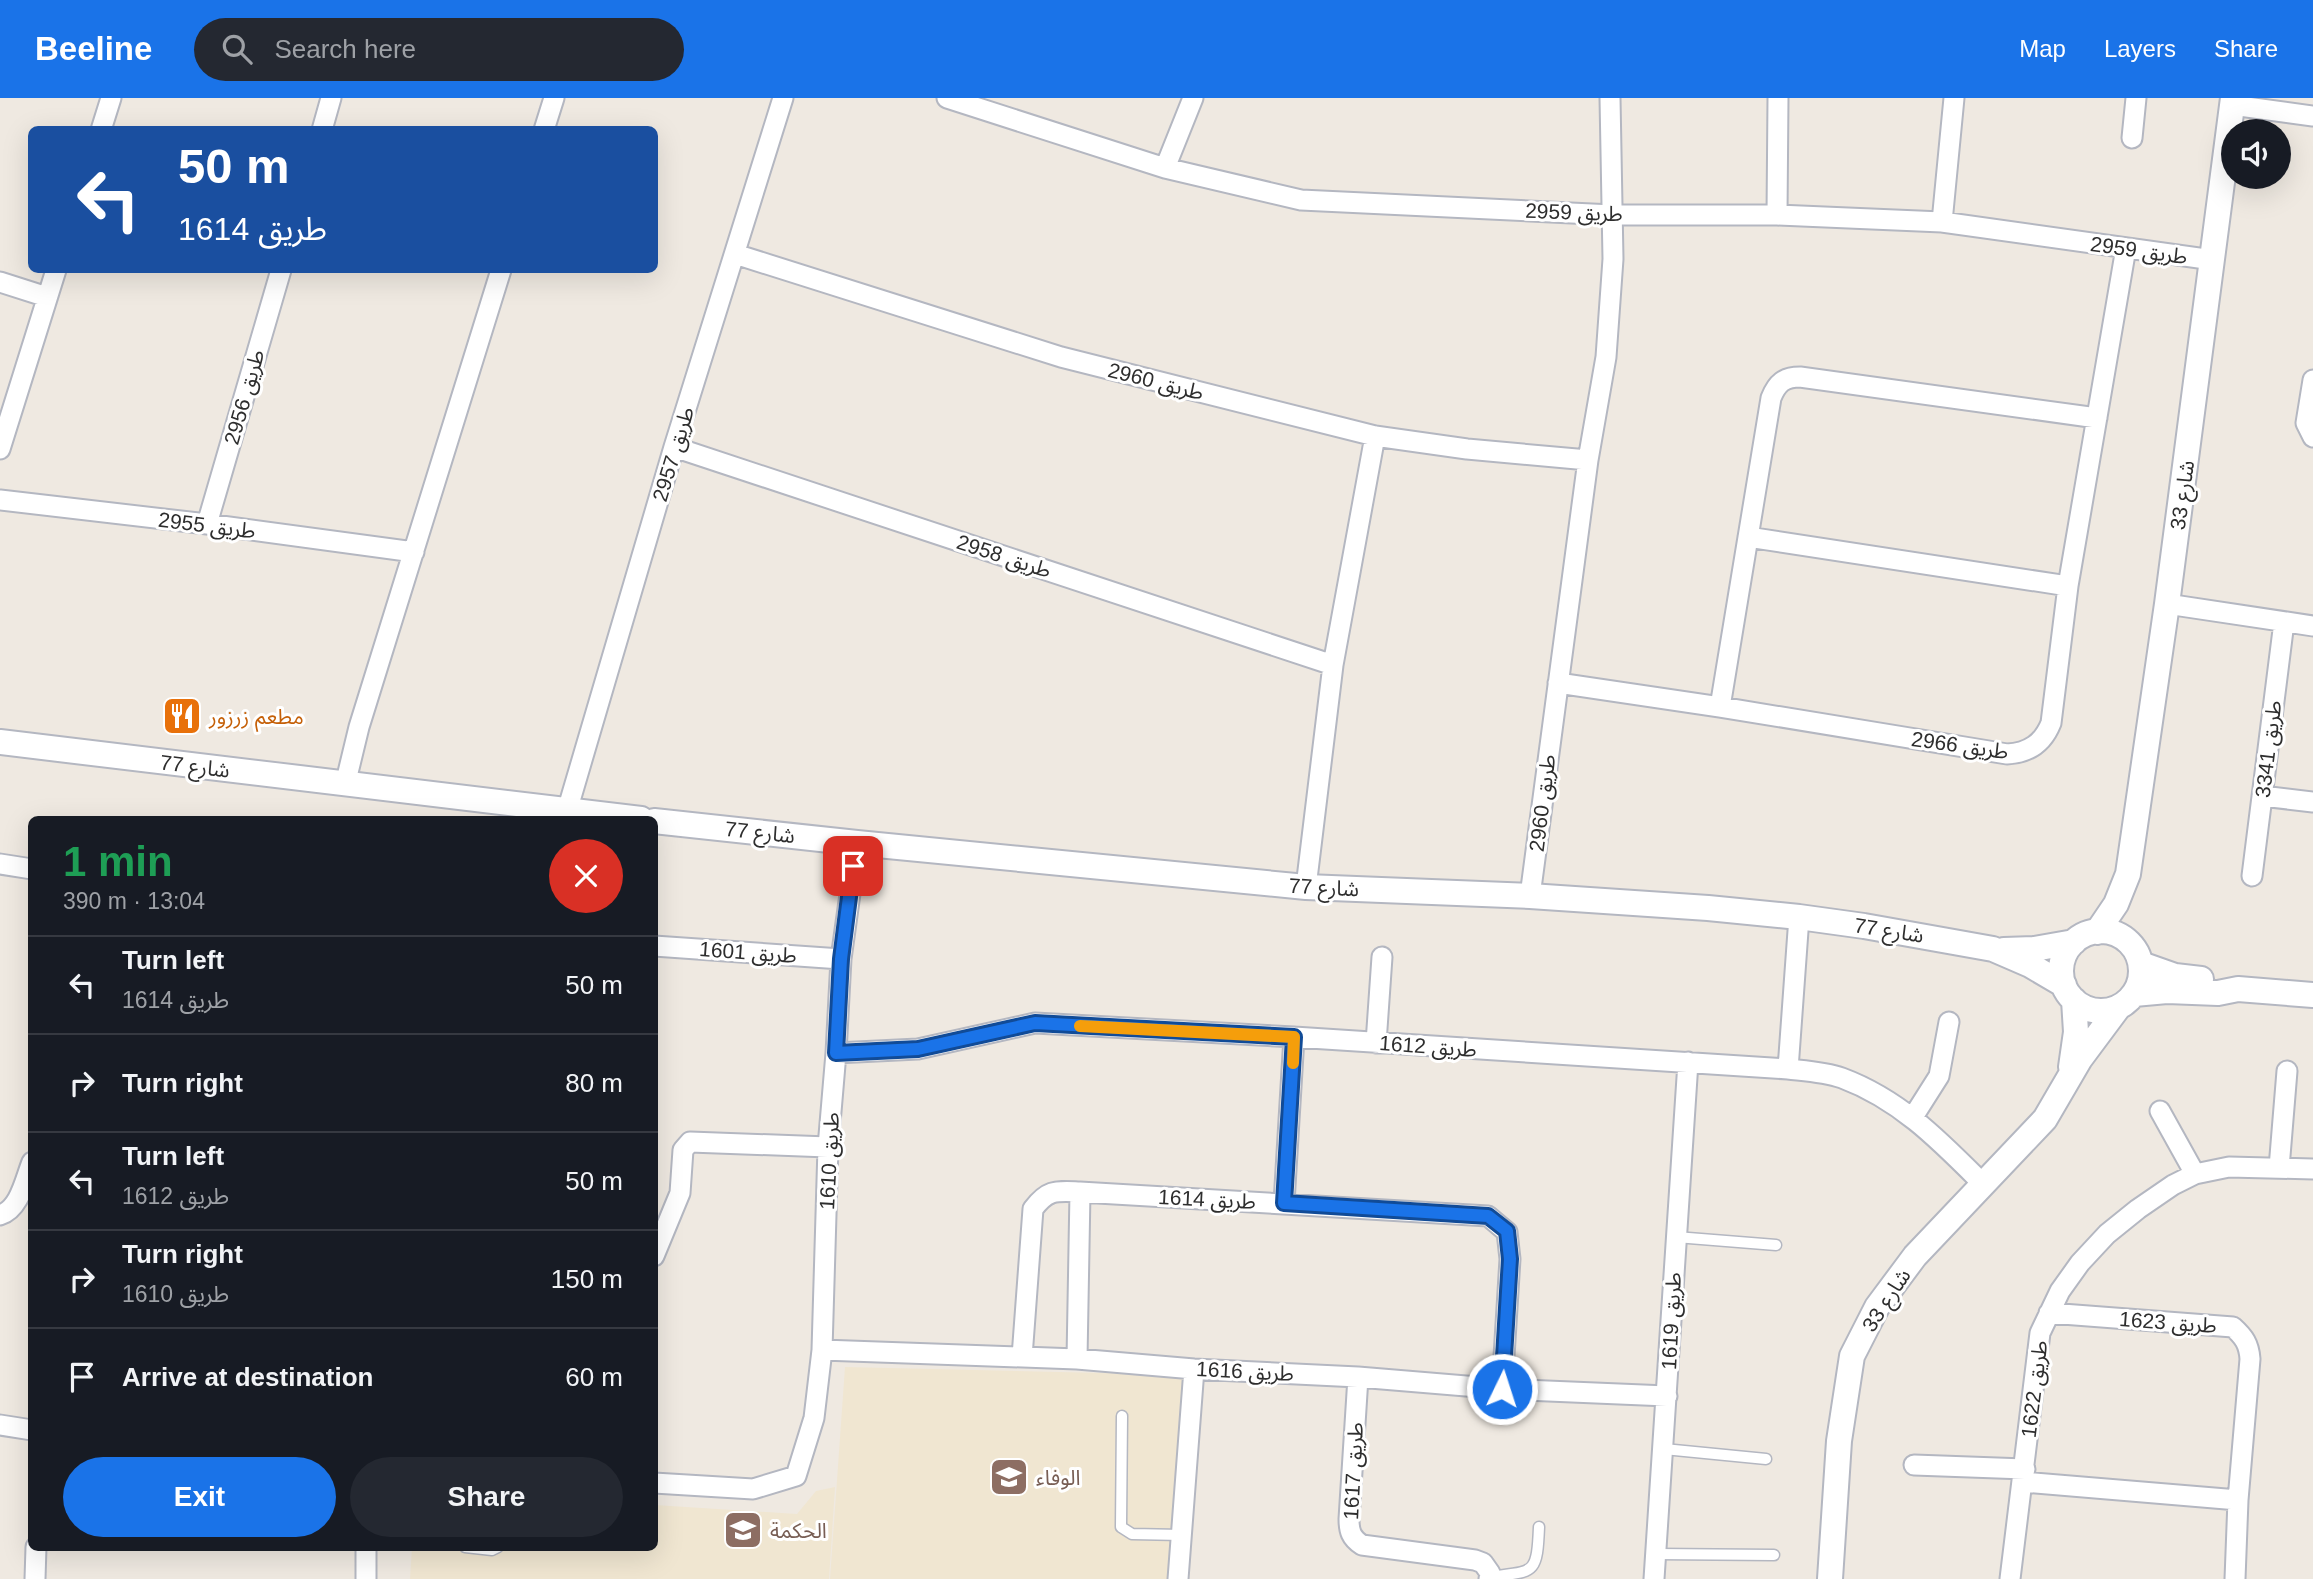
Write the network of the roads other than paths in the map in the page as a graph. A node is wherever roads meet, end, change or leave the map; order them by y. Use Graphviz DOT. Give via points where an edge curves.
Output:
graph roads {
  1 [pos="109,98"];
  2 [pos="331,98"];
  3 [pos="554,98"];
  4 [pos="783,98"];
  5 [pos="947,98"];
  6 [pos="1193,98"];
  7 [pos="1610,98"];
  8 [pos="1778,98"];
  9 [pos="1954,98"];
  10 [pos="2136,98"];
  11 [pos="2232,102"];
  12 [pos="2313,116"];
  13 [pos="101,126"];
  14 [pos="323,126"];
  15 [pos="545,126"];
  16 [pos="2132,138"];
  17 [pos="1165,168"];
  18 [pos="1613,215"];
  19 [pos="1777,215"];
  20 [pos="1942,222"];
  21 [pos="2126,248"];
  22 [pos="735,254"];
  23 [pos="2213,260"];
  24 [pos="55,273"];
  25 [pos="280,273"];
  26 [pos="500,273"];
  27 [pos="0,282"];
  28 [pos="47,297"];
  29 [pos="2313,380"];
  30 [pos="2097,418"];
  31 [pos="1374,436"];
  32 [pos="2313,437"];
  33 [pos="674,447"];
  34 [pos="0,449"];
  35 [pos="1588,460"];
  36 [pos="0,500"];
  37 [pos="207,524"];
  38 [pos="1748,537"];
  39 [pos="414,552"];
  40 [pos="2068,586"];
  41 [pos="2167,604"];
  42 [pos="2284,622"];
  43 [pos="2313,626"];
  44 [pos="1333,665"];
  45 [pos="1558,683"];
  46 [pos="1720,707"];
  47 [pos="0,742"];
  48 [pos="345,785"];
  49 [pos="2262,796"];
  50 [pos="2313,802"];
  51 [pos="567,811"];
  52 [pos="613,816"];
  53 [pos="658,821"];
  54 [pos="857,843"];
  55 [pos="0,864"];
  56 [pos="28,868"];
  57 [pos="2252,876"];
  58 [pos="1306,887"];
  59 [pos="2123,890"];
  60 [pos="1530,896"];
  61 [pos="1799,917"];
  62 [pos="2085,937"];
  63 [pos="2127,941"];
  64 [pos="658,946"];
  65 [pos="1993,949"];
  66 [pos="1382,957"];
  67 [pos="841,959"];
  68 [pos="2141,964"];
  69 [pos="2238,989"];
  70 [pos="2069,993"];
  71 [pos="2313,995"];
  72 [pos="2126,1001"];
  73 [pos="1949,1022"];
  74 [pos="1294,1037"];
  75 [pos="1376,1042"];
  76 [pos="836,1053"];
  77 [pos="1688,1062"];
  78 [pos="1788,1069"];
  79 [pos="2287,1071"];
  80 [pos="2069,1078"];
  81 [pos="2160,1111"];
  82 [pos="1913,1117"];
  83 [pos="828,1147"];
  84 [pos="2280,1168"];
  85 [pos="2313,1169"];
  86 [pos="28,1173"];
  87 [pos="2195,1174"];
  88 [pos="1984,1185"];
  89 [pos="1080,1192"];
  90 [pos="1284,1203"];
  91 [pos="0,1214"];
  92 [pos="1676,1237"];
  93 [pos="1776,1245"];
  94 [pos="658,1246"];
  95 [pos="2049,1313"];
  96 [pos="822,1350"];
  97 [pos="1022,1357"];
  98 [pos="1077,1359"];
  99 [pos="1194,1369"];
  100 [pos="1358,1377"];
  101 [pos="1502,1389"];
  102 [pos="1667,1396"];
  103 [pos="1122,1416"];
  104 [pos="0,1426"];
  105 [pos="28,1430"];
  106 [pos="1664,1449"];
  107 [pos="1766,1459"];
  108 [pos="1914,1465"];
  109 [pos="2024,1475"];
  110 [pos="658,1483"];
  111 [pos="2238,1500"];
  112 [pos="1539,1527"];
  113 [pos="1182,1535"];
  114 [pos="36,1551"];
  115 [pos="366,1551"];
  116 [pos="1656,1553"];
  117 [pos="1774,1555"];
  118 [pos="1489,1578"];
  119 [pos="35,1579"];
  120 [pos="366,1579"];
  121 [pos="1178,1579"];
  122 [pos="1654,1579"];
  123 [pos="1832,1579"];
  124 [pos="2010,1579"];
  125 [pos="2235,1579"];
  1 -- 13 [label="street"];
  2 -- 14 [label="street"];
  3 -- 15 [label="street"];
  4 -- 22 [label="street, طريق 2957"];
  5 -- 17 [label="street, طريق 2959"];
  6 -- 17 [label="street"];
  7 -- 18 [label="street, طريق 2960"];
  8 -- 19 [label="street"];
  9 -- 20 [label="street"];
  10 -- 16 [label="street"];
  11 -- 12 [label="street"];
  11 -- 23 [label="street, شارع 33"];
  17 -- 18 [label="street, طريق 2959" via="1301,200"];
  18 -- 19 [label="street, طريق 2959"];
  18 -- 35 [label="street, طريق 2960" via="1606,357"];
  19 -- 20 [label="street, طريق 2959"];
  20 -- 21 [label="street, طريق 2959"];
  21 -- 23 [label="street, طريق 2959"];
  21 -- 30 [label="street, طريق 2966"];
  22 -- 31 [label="street, طريق 2960" via="1061,357"];
  22 -- 33 [label="street, طريق 2957"];
  23 -- 41 [label="street, شارع 33"];
  24 -- 28 [label="street"];
  25 -- 37 [label="street, طريق 2956"];
  26 -- 39 [label="street"];
  27 -- 28 [label="street"];
  28 -- 34 [label="street"];
  29 -- 32 [label="street" via="2306,423"];
  30 -- 38 [label="street" via="1790,377 1781,381 1771,398"];
  30 -- 40 [label="street, طريق 2966"];
  31 -- 35 [label="street, طريق 2960"];
  31 -- 44 [label="street"];
  33 -- 44 [label="street, طريق 2958"];
  33 -- 51 [label="street, طريق 2957"];
  35 -- 45 [label="street, طريق 2960"];
  36 -- 37 [label="street, طريق 2955"];
  37 -- 39 [label="street, طريق 2955"];
  38 -- 40 [label="street"];
  38 -- 46 [label="street"];
  39 -- 48 [label="street"];
  40 -- 46 [label="street, طريق 2966" via="2051,723 2042,740 2026,751 2007,754"];
  41 -- 42 [label="street"];
  41 -- 59 [label="street, شارع 33"];
  42 -- 43 [label="street"];
  42 -- 49 [label="street, طريق 3341"];
  44 -- 58 [label="street"];
  45 -- 46 [label="street, طريق 2966"];
  45 -- 60 [label="street, طريق 2960"];
  47 -- 48 [label="street, شارع 77"];
  48 -- 51 [label="street, شارع 77"];
  49 -- 50 [label="street"];
  49 -- 57 [label="street, طريق 3341"];
  51 -- 52 [label="street, شارع 77"];
  53 -- 54 [label="street, شارع 77"];
  54 -- 58 [label="street, شارع 77"];
  54 -- 67 [label="street, طريق 1610"];
  55 -- 56 [label="street"];
  58 -- 60 [label="street, شارع 77"];
  59 -- 62 [label="street, شارع 33"];
  59 -- 63 [label="street, شارع 33" via="2129,915"];
  60 -- 61 [label="street, شارع 77"];
  61 -- 65 [label="street, شارع 77"];
  61 -- 78 [label="street"];
  62 -- 63 [label="street" via="2107,932"];
  62 -- 65 [label="street, شارع 77" via="2034,948"];
  62 -- 70 [label="street" via="2064,958"];
  63 -- 68 [label="street"];
  64 -- 67 [label="street, طريق 1601"];
  65 -- 70 [label="street, شارع 77" via="2030,965"];
  66 -- 75 [label="street"];
  67 -- 76 [label="street, طريق 1610"];
  68 -- 69 [label="street"];
  68 -- 72 [label="street" via="2141,975"];
  69 -- 71 [label="street"];
  69 -- 72 [label="street" via="2167,991"];
  70 -- 72 [label="street" via="2090,1010 2109,1011"];
  70 -- 80 [label="street, شارع 33" via="2075,1040"];
  72 -- 80 [label="street, شارع 33" via="2092,1041"];
  73 -- 82 [label="street" via="1939,1076"];
  74 -- 75 [label="street, طريق 1612"];
  74 -- 76 [label="street, طريق 1612" via="1035,1023 918,1049"];
  74 -- 90 [label="street"];
  75 -- 77 [label="street, طريق 1612"];
  76 -- 83 [label="street, طريق 1610"];
  77 -- 78 [label="street, طريق 1612"];
  77 -- 92 [label="street, طريق 1619"];
  78 -- 82 [label="street, طريق 1612" via="1839,1077"];
  79 -- 84 [label="street"];
  80 -- 88 [label="street, شارع 33" via="2045,1119"];
  81 -- 87 [label="street"];
  82 -- 88 [label="street, طريق 1612"];
  83 -- 94 [label="street" via="690,1142 683,1150 680,1192"];
  83 -- 96 [label="street, طريق 1610"];
  84 -- 85 [label="street, طريق 1622"];
  84 -- 87 [label="street, طريق 1622" via="2229,1167"];
  86 -- 91 [label="street" via="17,1202"];
  87 -- 95 [label="street, طريق 1622" via="2107,1234 2080,1263"];
  88 -- 123 [label="street, شارع 33" via="1915,1256 1877,1307 1852,1356 1839,1441"];
  89 -- 90 [label="street, طريق 1614"];
  89 -- 97 [label="street, طريق 1614" via="1050,1192 1032,1209"];
  89 -- 98 [label="street"];
  90 -- 101 [label="street, طريق 1614" via="1488,1216 1507,1231 1510,1259"];
  92 -- 93 [label="lane"];
  92 -- 102 [label="street, طريق 1619"];
  95 -- 109 [label="street, طريق 1622" via="2040,1333"];
  95 -- 111 [label="street, طريق 1623" via="2233,1327 2249,1345 2250,1359"];
  96 -- 97 [label="street, طريق 1616"];
  96 -- 110 [label="street, طريق 1610" via="814,1418 796,1476 753,1489"];
  97 -- 98 [label="street, طريق 1616"];
  98 -- 99 [label="street, طريق 1616"];
  99 -- 100 [label="street, طريق 1616"];
  99 -- 113 [label="street"];
  100 -- 101 [label="street, طريق 1616"];
  100 -- 118 [label="street, طريق 1617" via="1349,1519 1354,1539 1362,1545 1475,1560 1483,1563"];
  101 -- 102 [label="street, طريق 1616"];
  102 -- 106 [label="street, طريق 1619"];
  103 -- 113 [label="lane" via="1121,1527 1132,1534"];
  104 -- 105 [label="street"];
  106 -- 107 [label="lane"];
  106 -- 116 [label="street, طريق 1619"];
  108 -- 109 [label="street"];
  109 -- 111 [label="street"];
  109 -- 124 [label="street, طريق 1622"];
  111 -- 125 [label="street, طريق 1623"];
  112 -- 118 [label="lane" via="1536,1561 1528,1570"];
  113 -- 121 [label="street"];
  114 -- 119 [label="street"];
  115 -- 120 [label="street"];
  116 -- 117 [label="lane"];
  116 -- 122 [label="street, طريق 1619"];
}
